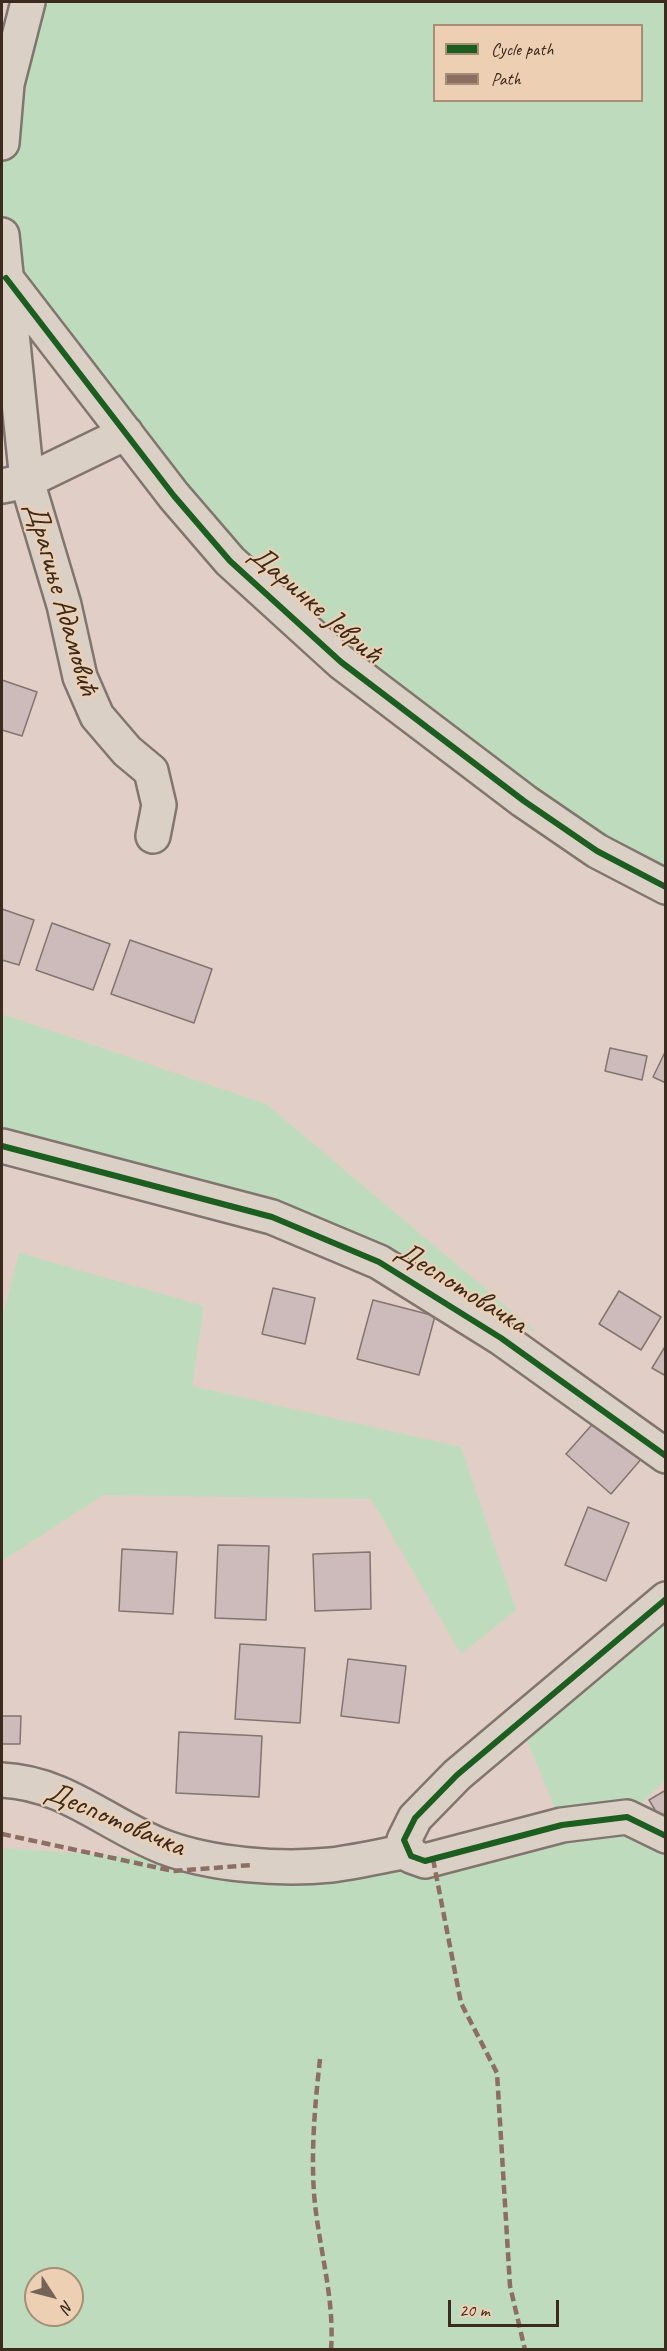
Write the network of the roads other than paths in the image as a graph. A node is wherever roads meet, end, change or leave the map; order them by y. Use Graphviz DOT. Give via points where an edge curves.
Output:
graph roads {
  1 [pos="28,2"];
  2 [pos="2,143"];
  3 [pos="2,235"];
  4 [pos="6,278"];
  5 [pos="126,433"];
  6 [pos="14,484"];
  7 [pos="153,836"];
  8 [pos="666,887"];
  9 [pos="2,1146"];
  10 [pos="666,1456"];
  11 [pos="666,1599"];
  12 [pos="2,1780"];
  13 [pos="666,1836"];
  14 [pos="407,1851"];
  1 -- 2 [label="street" via="7,84"];
  3 -- 4 [label="street"];
  4 -- 5 [label="street, Даринке Јеврић"];
  4 -- 6 [label="street"];
  5 -- 6 [label="street, Драгиње Адамовић"];
  5 -- 8 [label="street, Даринке Јеврић" via="230,561 341,662 570,834"];
  6 -- 7 [label="street, Драгиње Адамовић" via="64,605 80,677 97,716 127,751 151,771 159,805"];
  9 -- 10 [label="street, Деспотовачка" via="272,1217 380,1262 501,1338"];
  11 -- 14 [label="street" via="457,1775 415,1818 405,1834"];
  12 -- 14 [label="street, Деспотовачка" via="68,1796 165,1847 212,1858 252,1865 330,1865"];
  13 -- 14 [label="street, Деспотовачка" via="627,1817 562,1826 425,1861"];
}
